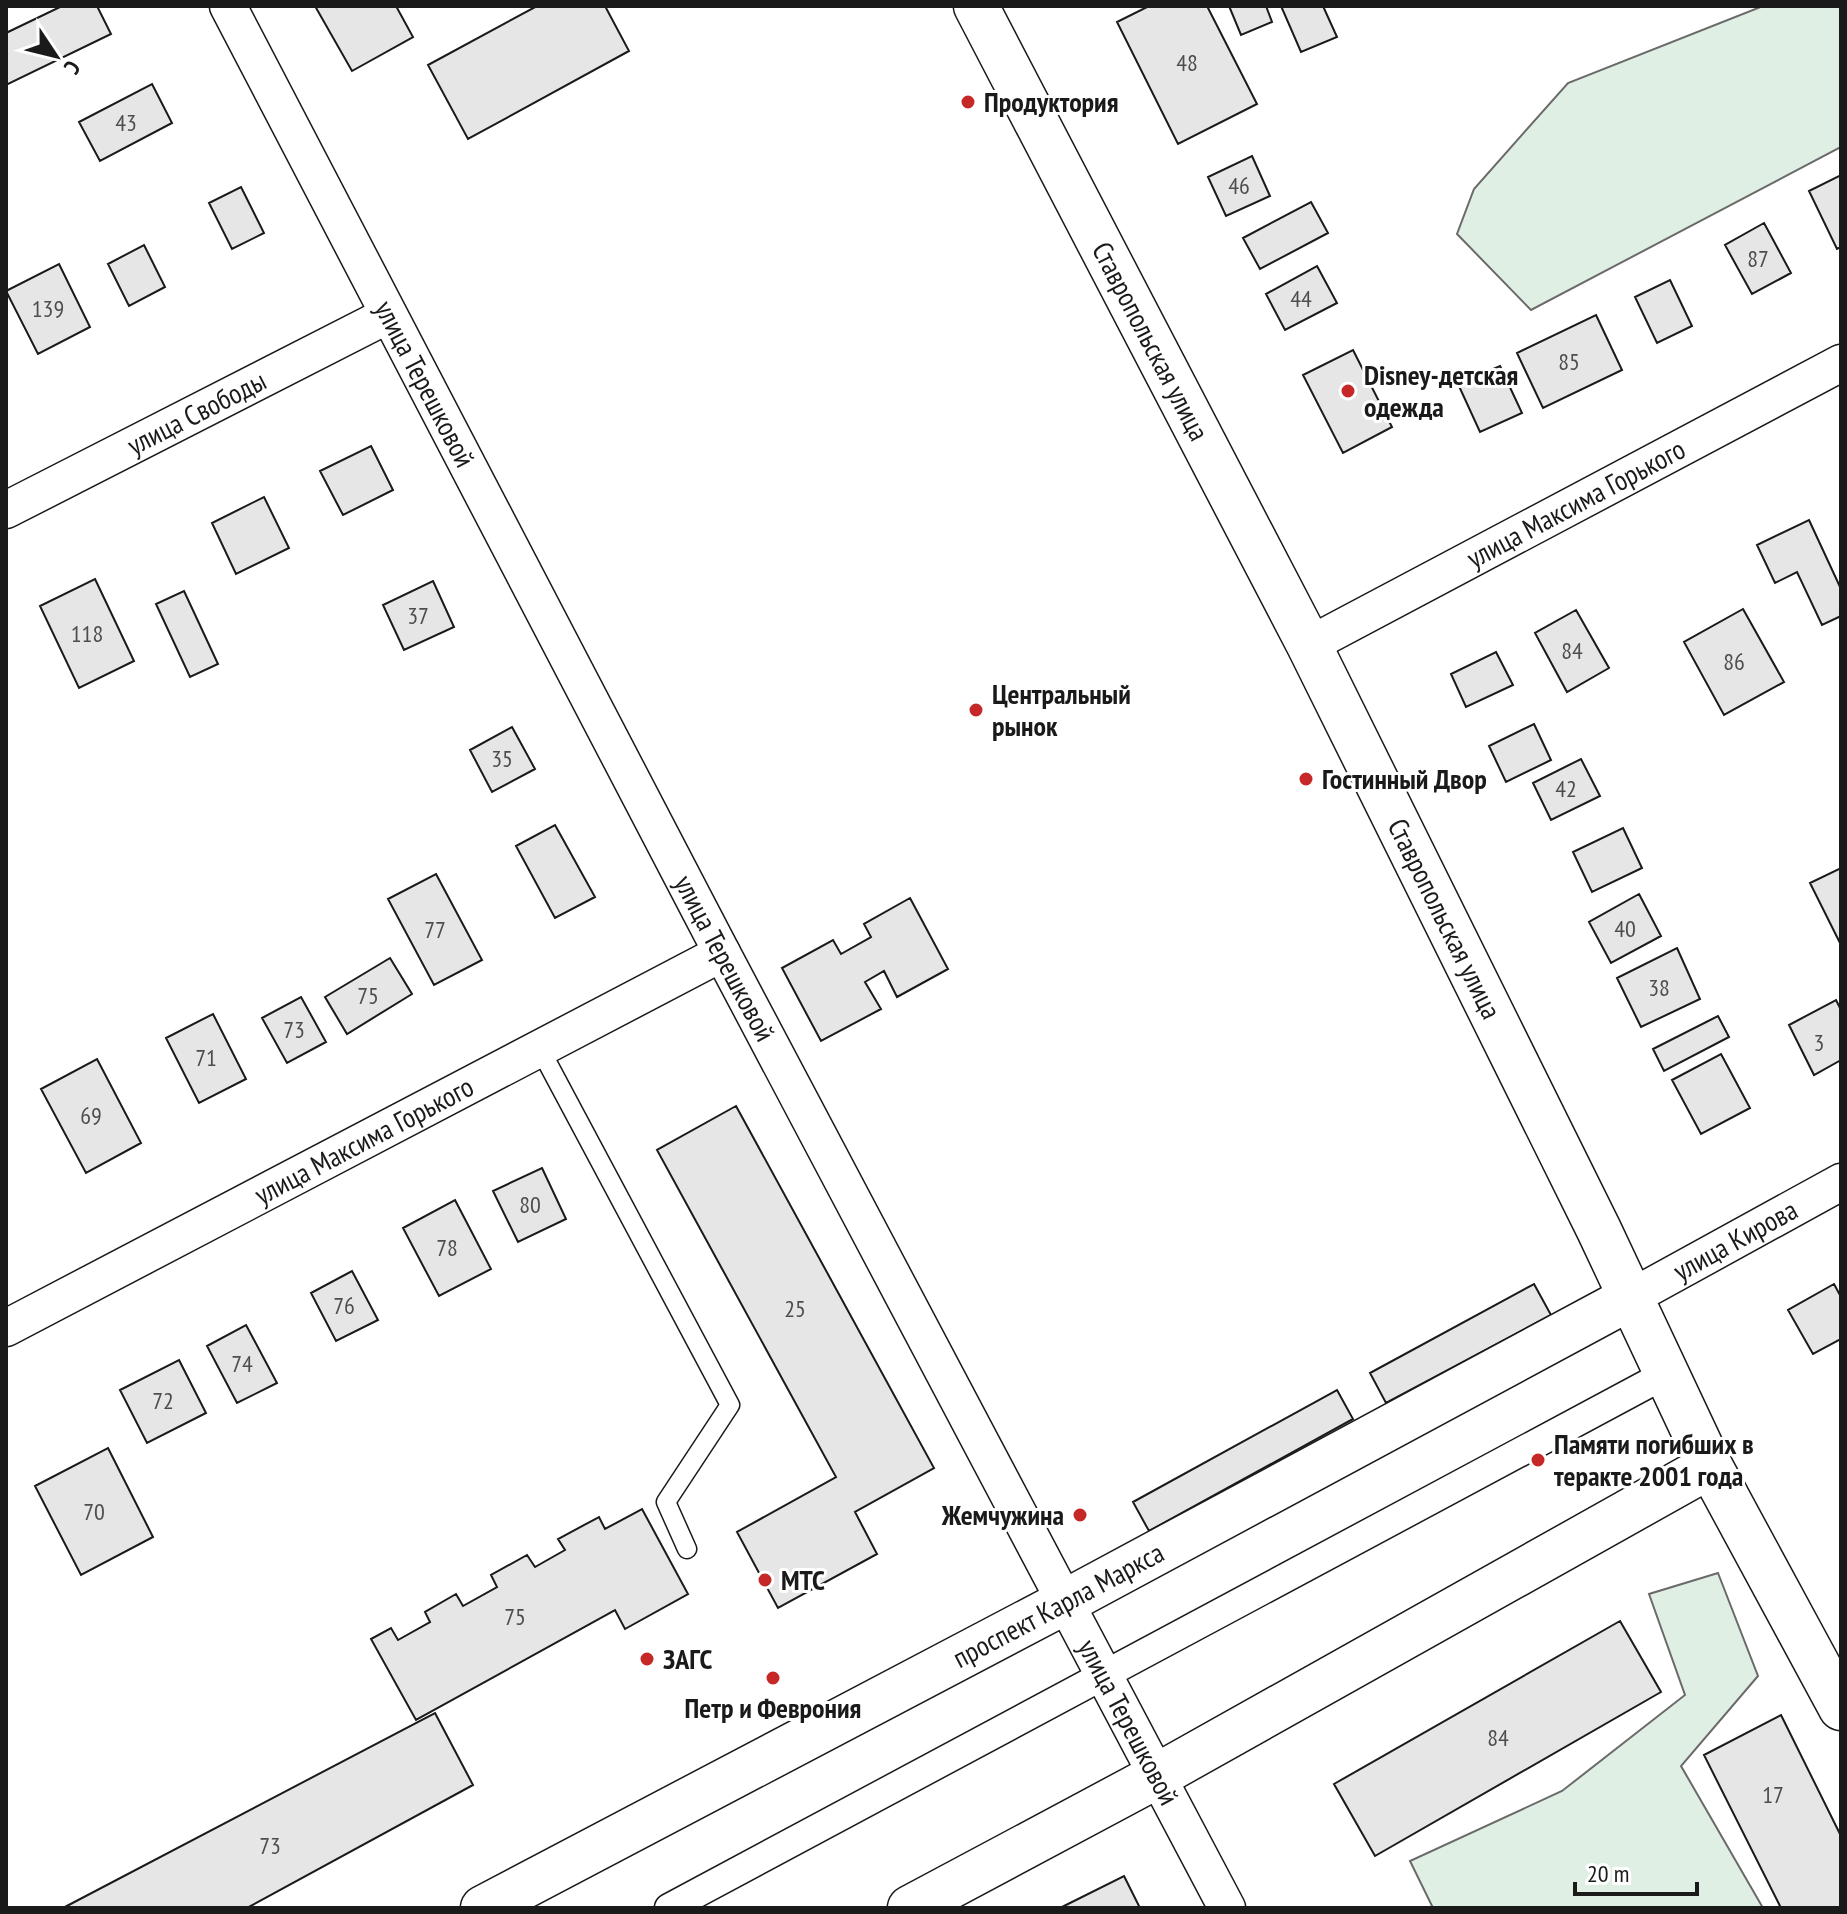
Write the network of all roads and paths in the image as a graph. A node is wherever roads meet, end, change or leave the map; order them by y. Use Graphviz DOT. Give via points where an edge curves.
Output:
graph roads {
  1 [pos="228,6"];
  2 [pos="976,6"];
  3 [pos="388,315"];
  4 [pos="1841,363"];
  5 [pos="6,510"];
  6 [pos="1309,645"];
  7 [pos="722,953"];
  8 [pos="539,1047"];
  9 [pos="1841,1182"];
  10 [pos="1630,1298"];
  11 [pos="6,1328"];
  12 [pos="1666,1374"];
  13 [pos="1710,1466"];
  14 [pos="687,1549"];
  15 [pos="1065,1602"];
  16 [pos="1104,1675"];
  17 [pos="1841,1708"];
  18 [pos="1157,1776"];
  19 [pos="483,1908"];
  20 [pos="669,1908"];
  21 [pos="910,1908"];
  22 [pos="1227,1908"];
  1 -- 3 [label="street, улица Терешковой"];
  2 -- 6 [label="street, Ставропольская улица"];
  3 -- 5 [label="street, улица Свободы"];
  3 -- 7 [label="street, улица Терешковой"];
  4 -- 6 [label="street, улица Максима Горького"];
  6 -- 10 [label="street, Ставропольская улица"];
  7 -- 8 [label="street, улица Максима Горького"];
  7 -- 15 [label="street, улица Терешковой"];
  8 -- 11 [label="street, улица Максима Горького"];
  8 -- 14 [label="lane" via="730,1405 666,1502"];
  9 -- 10 [label="street, улица Кирова"];
  10 -- 12 [label="street, Ставропольская улица"];
  10 -- 15 [label="street, проспект Карла Маркса"];
  12 -- 13 [label="street, Ставропольская улица"];
  12 -- 16 [label="street"];
  13 -- 17 [label="street, Ставропольская улица"];
  13 -- 18 [label="street"];
  15 -- 16 [label="street, улица Терешковой"];
  15 -- 19 [label="street, проспект Карла Маркса"];
  16 -- 18 [label="street, улица Терешковой"];
  16 -- 20 [label="street"];
  18 -- 21 [label="street"];
  18 -- 22 [label="street, улица Терешковой"];
}
